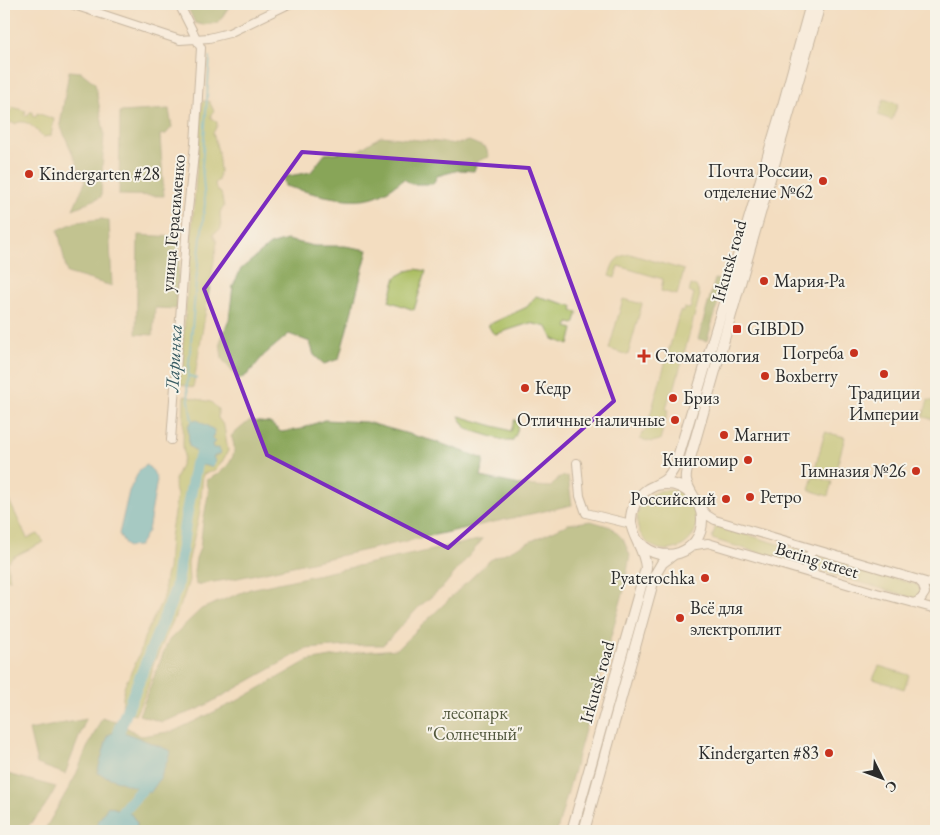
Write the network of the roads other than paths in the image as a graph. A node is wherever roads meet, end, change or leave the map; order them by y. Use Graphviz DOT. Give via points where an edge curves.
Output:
graph roads {
  1 [pos="71,4"];
  2 [pos="179,4"];
  3 [pos="289,4"];
  4 [pos="811,4"];
  5 [pos="820,4"];
  6 [pos="197,39"];
  7 [pos="171,440"];
  8 [pos="577,463"];
  9 [pos="656,486"];
  10 [pos="695,497"];
  11 [pos="700,508"];
  12 [pos="631,524"];
  13 [pos="639,542"];
  14 [pos="690,546"];
  15 [pos="815,550"];
  16 [pos="673,555"];
  17 [pos="809,573"];
  18 [pos="917,579"];
  19 [pos="936,585"];
  20 [pos="914,603"];
  21 [pos="936,609"];
  22 [pos="572,831"];
  23 [pos="584,831"];
  1 -- 6 [label="street" via="180,40"];
  2 -- 6 [label="street, улица Герасименко"];
  3 -- 6 [label="street" via="229,33"];
  4 -- 9 [label="main road, Irkutsk road" via="676,464 664,481"];
  5 -- 10 [label="main road, Irkutsk road" via="688,465 686,480"];
  6 -- 7 [label="street, улица Герасименко" via="201,48 196,136"];
  8 -- 12 [label="street" via="580,496 586,513"];
  9 -- 10 [label="main road" via="677,485"];
  9 -- 12 [label="main road, Irkutsk road" via="639,497"];
  10 -- 11 [label="main road, Irkutsk road"];
  11 -- 14 [label="main road, Irkutsk road" via="702,528"];
  11 -- 15 [label="street, Bering street" via="715,520"];
  12 -- 13 [label="main road, Irkutsk road"];
  13 -- 16 [label="main road" via="657,554"];
  13 -- 22 [label="main road, Irkutsk road" via="646,568"];
  14 -- 16 [label="main road, Irkutsk road"];
  14 -- 17 [label="street, Bering street" via="708,543"];
  15 -- 17 [label="street" via="806,560"];
  15 -- 18 [label="street, Bering street"];
  16 -- 23 [label="main road, Irkutsk road" via="662,563 656,575"];
  17 -- 20 [label="street, Bering street"];
  18 -- 19 [label="street, Bering street"];
  18 -- 20 [label="street" via="925,593"];
  20 -- 21 [label="street, Bering street"];
}
